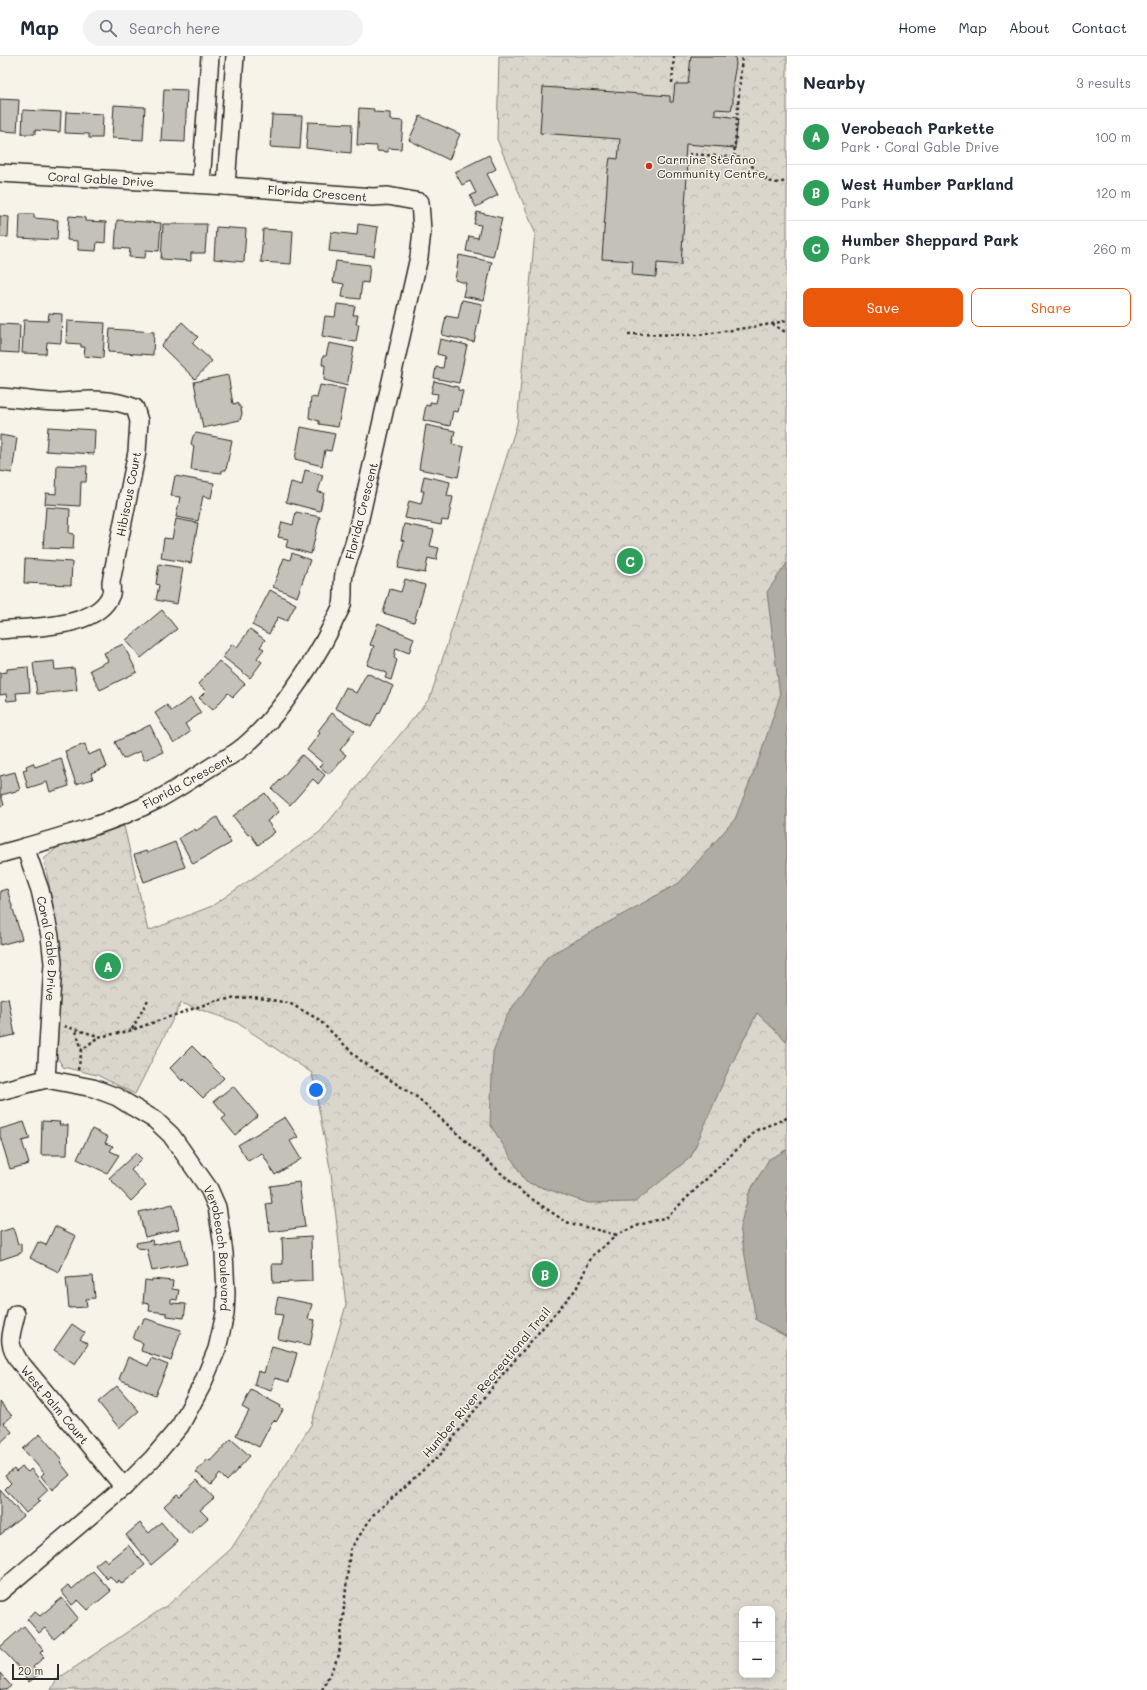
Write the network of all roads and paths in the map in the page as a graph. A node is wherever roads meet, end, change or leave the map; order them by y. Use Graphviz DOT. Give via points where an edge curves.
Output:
graph roads {
  1 [pos="210,56"];
  2 [pos="235,56"];
  3 [pos="674,56"];
  4 [pos="742,56"];
  5 [pos="672,83"];
  6 [pos="689,154"];
  7 [pos="734,157"];
  8 [pos="0,173"];
  9 [pos="787,180"];
  10 [pos="201,184"];
  11 [pos="226,186"];
  12 [pos="787,320"];
  13 [pos="772,324"];
  14 [pos="787,333"];
  15 [pos="628,334"];
  16 [pos="0,397"];
  17 [pos="0,630"];
  18 [pos="25,847"];
  19 [pos="0,854"];
  20 [pos="149,998"];
  21 [pos="50,1021"];
  22 [pos="132,1030"];
  23 [pos="76,1031"];
  24 [pos="98,1037"];
  25 [pos="82,1050"];
  26 [pos="46,1079"];
  27 [pos="75,1084"];
  28 [pos="0,1090"];
  29 [pos="787,1118"];
  30 [pos="617,1235"];
  31 [pos="16,1314"];
  32 [pos="124,1487"];
  33 [pos="0,1592"];
  34 [pos="322,1690"];
  1 -- 10 [label="street"];
  2 -- 11 [label="street"];
  3 -- 5 [label="path"];
  4 -- 7 [label="path"];
  6 -- 7 [label="path"];
  7 -- 9 [label="path" via="745,158 768,182 782,183"];
  8 -- 10 [label="street, Coral Gable Drive"];
  10 -- 11 [label="street, Coral Gable Drive"];
  11 -- 18 [label="street, Florida Crescent" via="388,196 420,202 422,232 419,257 356,536 344,574 342,605 321,646 290,694 256,734 233,756 222,760 157,800 132,811"];
  12 -- 13 [label="path"];
  13 -- 14 [label="path"];
  13 -- 15 [label="path" via="699,335"];
  16 -- 17 [label="street, Hibiscus Court" via="62,402 101,399 122,402 135,408 139,421 137,452 111,582 111,594 103,606 88,617 65,624"];
  18 -- 19 [label="street"];
  18 -- 21 [label="street, Coral Gable Drive" via="40,890 50,936 53,964"];
  20 -- 22 [label="path"];
  21 -- 23 [label="path"];
  21 -- 26 [label="street, Coral Gable Drive"];
  22 -- 24 [label="path"];
  22 -- 30 [label="path" via="218,1000 253,997 289,1004 318,1019 360,1060 418,1098 523,1193 566,1222"];
  23 -- 24 [label="path"];
  23 -- 25 [label="path"];
  24 -- 25 [label="path"];
  25 -- 27 [label="path"];
  26 -- 27 [label="street, Verobeach Boulevard"];
  26 -- 28 [label="street, Verobeach Boulevard"];
  27 -- 32 [label="street, Verobeach Boulevard" via="117,1097 155,1120 171,1135 209,1188 217,1207 223,1246 226,1273 225,1314 211,1365 180,1426"];
  29 -- 30 [label="path, Humber River Recreational Trail" via="757,1130 667,1217"];
  30 -- 34 [label="path, Humber River Recreational Trail" via="592,1256 576,1289 502,1375 441,1454 373,1515 350,1550 339,1655"];
  31 -- 32 [label="street, West Palm Court" via="11,1347"];
  32 -- 33 [label="street, Verobeach Boulevard"];
}
